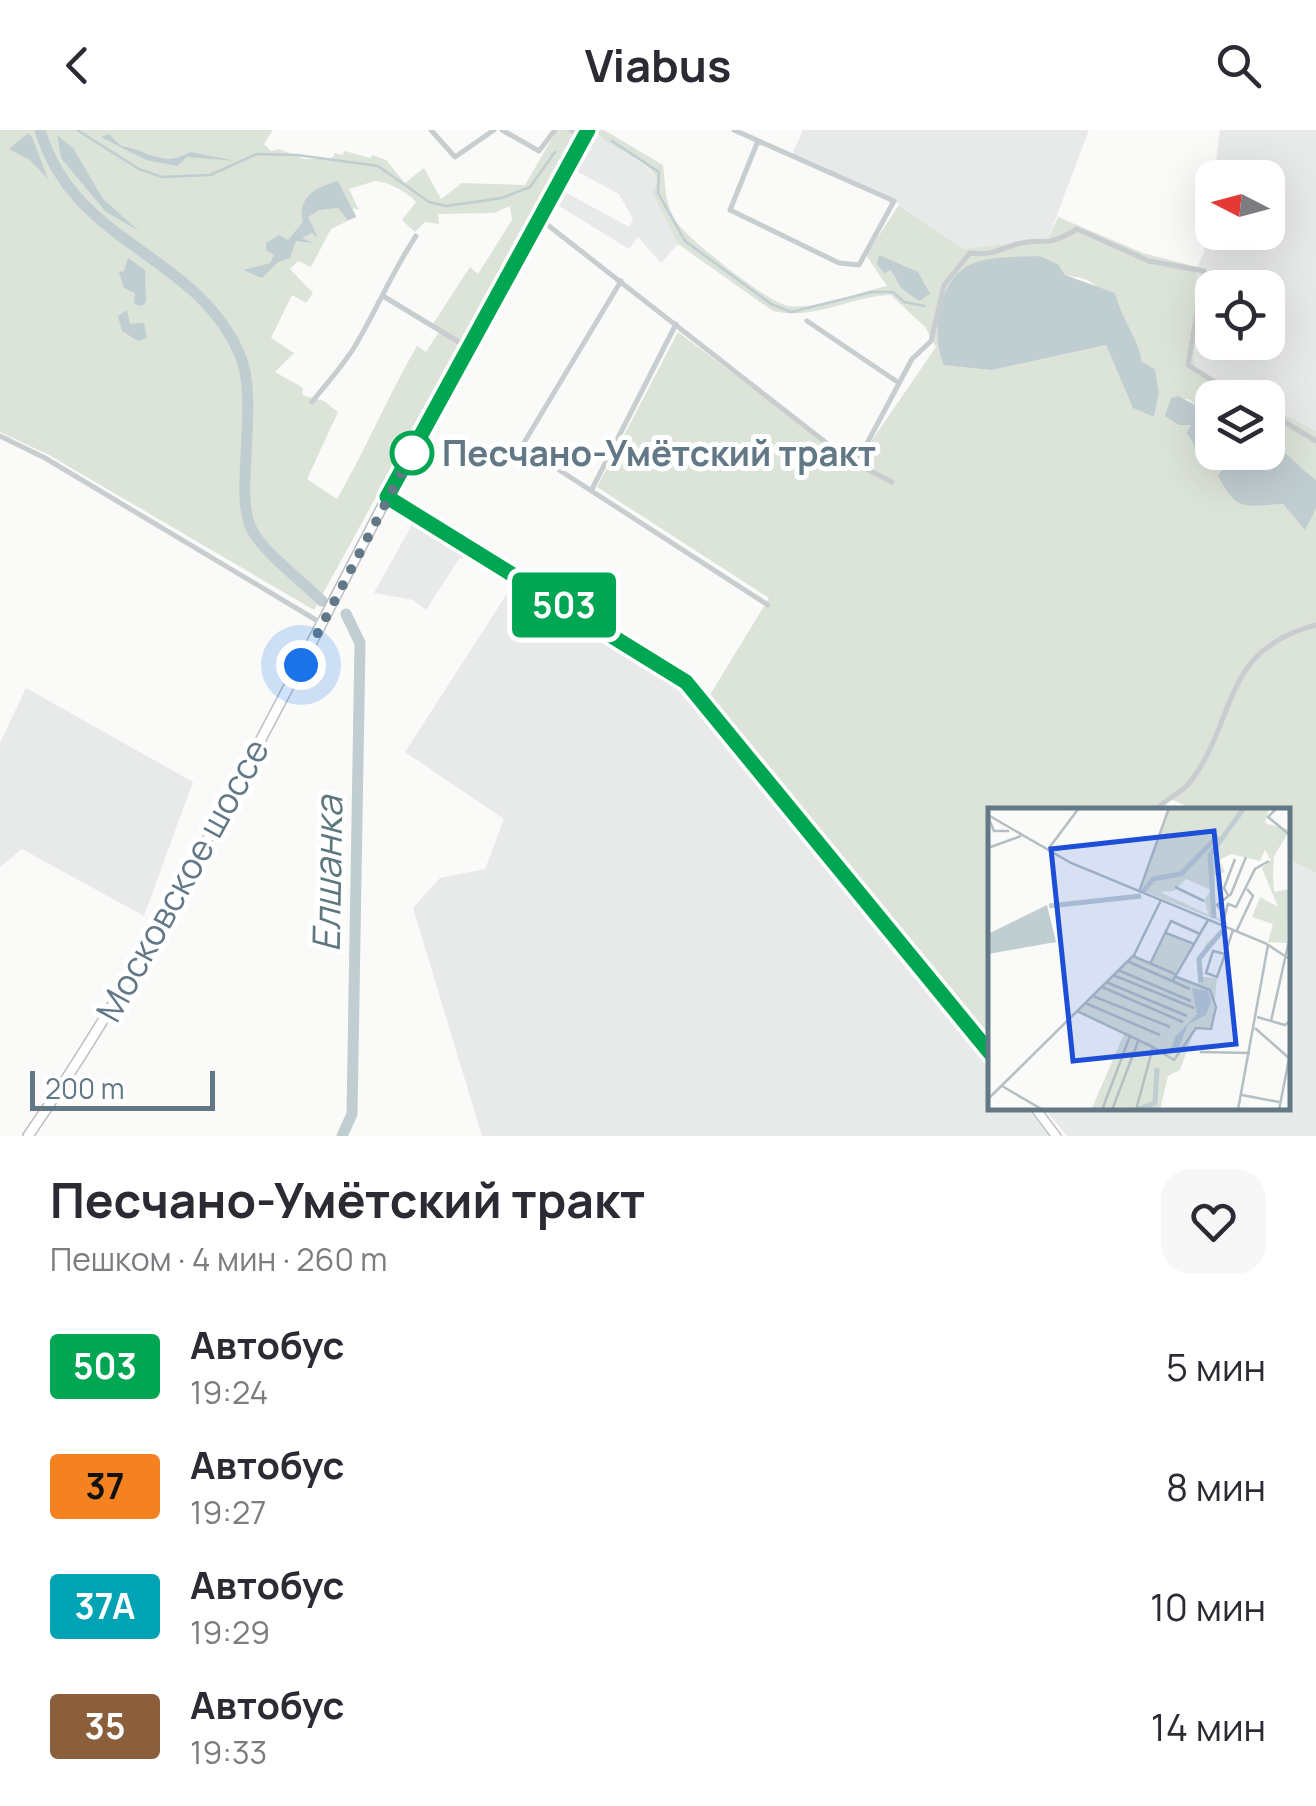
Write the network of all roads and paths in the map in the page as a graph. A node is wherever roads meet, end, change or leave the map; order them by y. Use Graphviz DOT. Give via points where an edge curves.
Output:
graph roads {
  1 [pos="431,130"];
  2 [pos="498,130"];
  3 [pos="555,130"];
  4 [pos="572,130"];
  5 [pos="734,130"];
  6 [pos="586,133"];
  7 [pos="758,141"];
  8 [pos="540,219"];
  9 [pos="416,236"];
  10 [pos="621,282"];
  11 [pos="383,296"];
  12 [pos="808,321"];
  13 [pos="676,324"];
  14 [pos="469,348"];
  15 [pos="1212,380"];
  16 [pos="899,382"];
  17 [pos="312,402"];
  18 [pos="1285,422"];
  19 [pos="0,436"];
  20 [pos="1316,441"];
  21 [pos="856,464"];
  22 [pos="892,482"];
  23 [pos="592,488"];
  24 [pos="387,497"];
  25 [pos="768,605"];
  26 [pos="324,620"];
  27 [pos="1316,626"];
  28 [pos="1158,808"];
  29 [pos="988,1050"];
  30 [pos="1037,1111"];
  31 [pos="28,1136"];
  32 [pos="1056,1136"];
  1 -- 2 [label="street" via="454,156"];
  2 -- 3 [label="street" via="539,150"];
  4 -- 6 [label="street"];
  5 -- 7 [label="street"];
  6 -- 8 [label="main road"];
  7 -- 7 [label="street" via="730,210 839,262 859,264 894,202"];
  8 -- 10 [label="street"];
  8 -- 14 [label="main road"];
  9 -- 11 [label="street" via="388,276"];
  10 -- 13 [label="street"];
  10 -- 23 [label="street" via="522,446"];
  11 -- 14 [label="street"];
  11 -- 17 [label="street" via="353,350"];
  12 -- 16 [label="street"];
  13 -- 21 [label="street"];
  13 -- 23 [label="street"];
  14 -- 24 [label="main road"];
  15 -- 16 [label="street" via="1188,365 1204,271 1149,261 1077,228 1054,243 1019,243 992,256 970,253 944,285 932,341"];
  16 -- 21 [label="street"];
  18 -- 20 [label="street"];
  19 -- 26 [label="street"];
  21 -- 22 [label="street"];
  23 -- 25 [label="street"];
  24 -- 26 [label="main road, Московское шоссе"];
  24 -- 29 [label="main road" via="686,682"];
  26 -- 31 [label="main road, Московское шоссе" via="162,919"];
  27 -- 28 [label="street" via="1277,638 1258,653 1191,782"];
  30 -- 32 [label="main road"];
}
